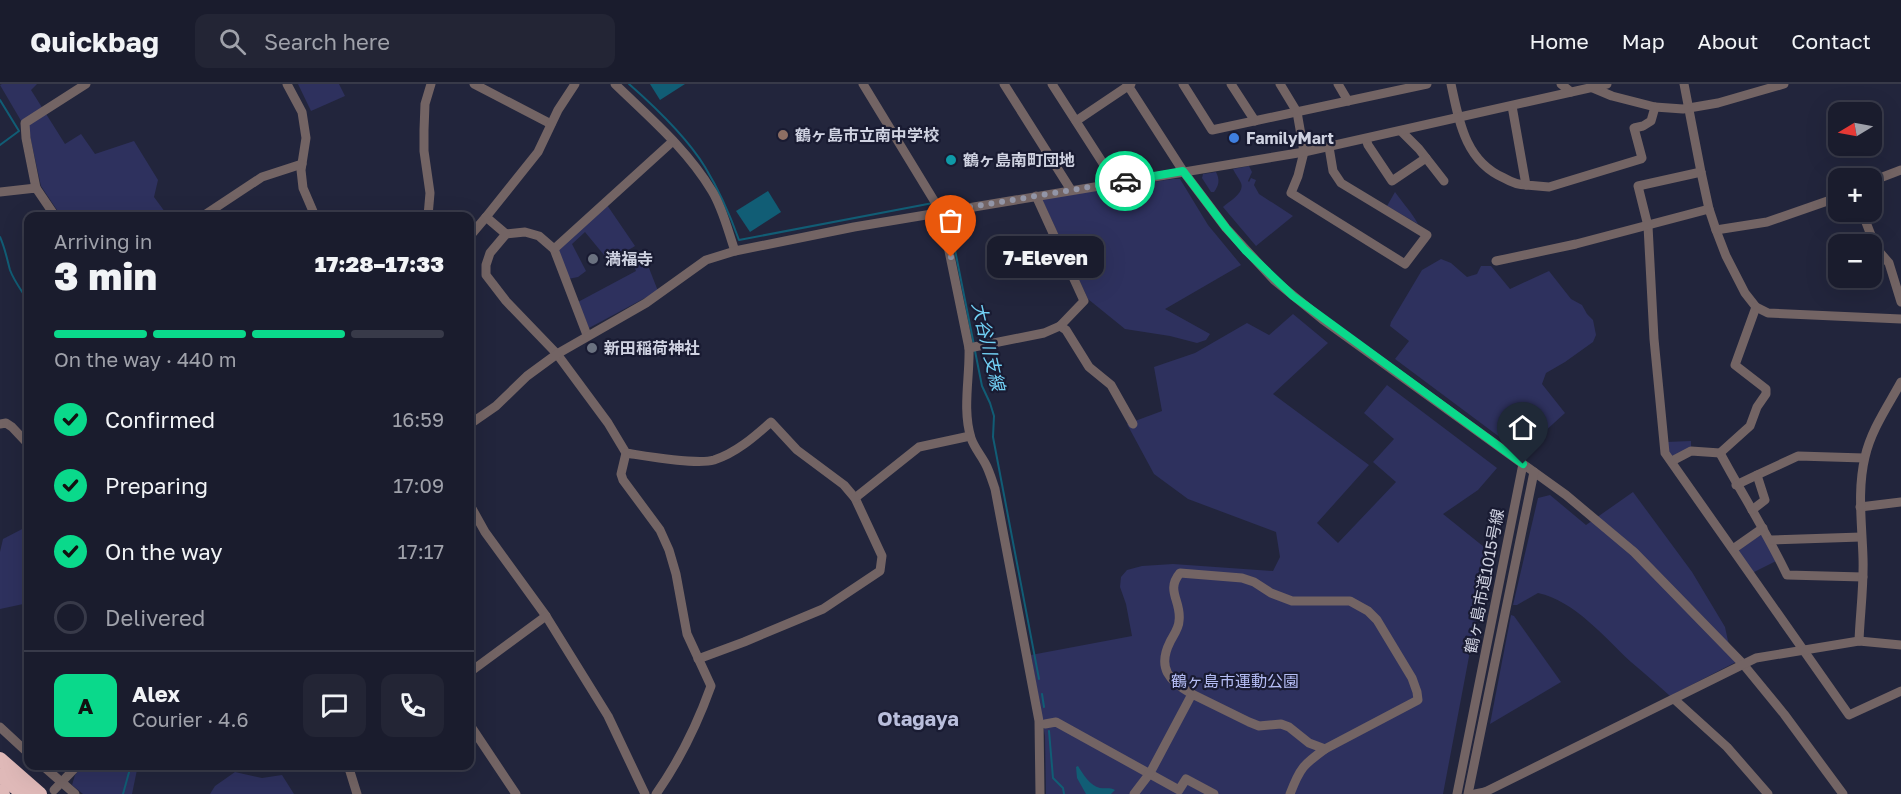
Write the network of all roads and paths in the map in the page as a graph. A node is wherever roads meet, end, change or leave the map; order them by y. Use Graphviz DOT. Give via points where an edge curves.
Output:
graph roads {
  1 [pos="86,84"];
  2 [pos="287,84"];
  3 [pos="431,84"];
  4 [pos="474,84"];
  5 [pos="575,84"];
  6 [pos="615,84"];
  7 [pos="863,84"];
  8 [pos="1004,84"];
  9 [pos="1052,84"];
  10 [pos="1183,84"];
  11 [pos="1231,84"];
  12 [pos="1280,84"];
  13 [pos="1338,84"];
  14 [pos="1427,84"];
  15 [pos="1451,84"];
  16 [pos="1562,84"];
  17 [pos="1607,84"];
  18 [pos="1684,84"];
  19 [pos="1784,84"];
  20 [pos="1129,85"];
  21 [pos="1400,87"];
  22 [pos="1593,88"];
  23 [pos="1571,92"];
  24 [pos="1348,101"];
  25 [pos="1512,106"];
  26 [pos="1655,107"];
  27 [pos="1689,109"];
  28 [pos="1297,112"];
  29 [pos="1459,118"];
  30 [pos="1076,121"];
  31 [pos="1255,121"];
  32 [pos="551,124"];
  33 [pos="1401,131"];
  34 [pos="1365,139"];
  35 [pos="673,141"];
  36 [pos="1329,147"];
  37 [pos="1304,152"];
  38 [pos="1426,158"];
  39 [pos="302,164"];
  40 [pos="1901,170"];
  41 [pos="1183,171"];
  42 [pos="1701,172"];
  43 [pos="1882,177"];
  44 [pos="1115,182"];
  45 [pos="1444,182"];
  46 [pos="1526,185"];
  47 [pos="36,188"];
  48 [pos="1071,189"];
  49 [pos="0,192"];
  50 [pos="1036,196"];
  51 [pos="1828,201"];
  52 [pos="938,206"];
  53 [pos="1709,209"];
  54 [pos="52,212"];
  55 [pos="209,212"];
  56 [pos="313,212"];
  57 [pos="428,212"];
  58 [pos="486,217"];
  59 [pos="1866,222"];
  60 [pos="1648,226"];
  61 [pos="1716,230"];
  62 [pos="474,231"];
  63 [pos="506,234"];
  64 [pos="554,249"];
  65 [pos="735,251"];
  66 [pos="1496,261"];
  67 [pos="1901,302"];
  68 [pos="1756,307"];
  69 [pos="1901,319"];
  70 [pos="1060,326"];
  71 [pos="587,335"];
  72 [pos="969,348"];
  73 [pos="557,354"];
  74 [pos="1901,382"];
  75 [pos="474,421"];
  76 [pos="0,424"];
  77 [pos="1133,424"];
  78 [pos="970,436"];
  79 [pos="24,440"];
  80 [pos="626,453"];
  81 [pos="1720,453"];
  82 [pos="1864,458"];
  83 [pos="1672,461"];
  84 [pos="1523,464"];
  85 [pos="1534,472"];
  86 [pos="1757,475"];
  87 [pos="1736,484"];
  88 [pos="855,498"];
  89 [pos="1901,502"];
  90 [pos="1860,507"];
  91 [pos="1752,510"];
  92 [pos="474,512"];
  93 [pos="1763,528"];
  94 [pos="1862,537"];
  95 [pos="1770,540"];
  96 [pos="1733,549"];
  97 [pos="1863,577"];
  98 [pos="546,616"];
  99 [pos="1859,641"];
  100 [pos="1901,645"];
  101 [pos="1803,650"];
  102 [pos="698,659"];
  103 [pos="1743,664"];
  104 [pos="474,669"];
  105 [pos="1901,691"];
  106 [pos="1192,694"];
  107 [pos="1674,699"];
  108 [pos="1045,724"];
  109 [pos="0,728"];
  110 [pos="474,731"];
  111 [pos="1325,748"];
  112 [pos="24,749"];
  113 [pos="0,759"];
  114 [pos="48,770"];
  115 [pos="73,770"];
  116 [pos="350,770"];
  117 [pos="1150,773"];
  118 [pos="0,775"];
  119 [pos="61,782"];
  120 [pos="47,792"];
  121 [pos="1482,793"];
  122 [pos="23,794"];
  123 [pos="75,794"];
  124 [pos="357,794"];
  125 [pos="516,794"];
  126 [pos="645,794"];
  127 [pos="656,794"];
  128 [pos="1040,794"];
  129 [pos="1134,794"];
  130 [pos="1214,794"];
  131 [pos="1290,794"];
  132 [pos="1457,794"];
  133 [pos="1468,794"];
  134 [pos="1768,794"];
  135 [pos="1844,794"];
  1 -- 47 [label="street" via="25,123"];
  2 -- 39 [label="street" via="302,112 306,138"];
  3 -- 57 [label="street" via="424,130"];
  4 -- 32 [label="street"];
  5 -- 32 [label="street"];
  6 -- 35 [label="street"];
  7 -- 52 [label="street"];
  8 -- 48 [label="street"];
  9 -- 30 [label="street"];
  10 -- 31 [label="street" via="1212,130"];
  11 -- 31 [label="street"];
  12 -- 28 [label="street"];
  13 -- 24 [label="street"];
  14 -- 21 [label="street"];
  15 -- 29 [label="street"];
  16 -- 23 [label="street"];
  17 -- 22 [label="street"];
  18 -- 27 [label="street"];
  19 -- 27 [label="street"];
  20 -- 30 [label="street"];
  20 -- 41 [label="street"];
  21 -- 24 [label="street"];
  22 -- 23 [label="street"];
  22 -- 26 [label="street"];
  23 -- 25 [label="street"];
  24 -- 28 [label="street"];
  25 -- 29 [label="street"];
  25 -- 46 [label="street"];
  26 -- 27 [label="street"];
  26 -- 46 [label="street" via="1651,121 1634,128 1641,159 1550,187"];
  27 -- 42 [label="street"];
  28 -- 31 [label="street"];
  28 -- 37 [label="street"];
  29 -- 33 [label="street"];
  29 -- 46 [label="street" via="1467,141 1485,167"];
  30 -- 44 [label="street"];
  32 -- 58 [label="street" via="538,152"];
  33 -- 34 [label="street"];
  33 -- 38 [label="street"];
  34 -- 36 [label="street"];
  34 -- 38 [label="street" via="1392,181"];
  35 -- 64 [label="street"];
  35 -- 65 [label="street" via="711,190"];
  36 -- 37 [label="street"];
  36 -- 37 [label="street" via="1333,171 1341,183 1427,235 1405,264 1291,193"];
  37 -- 41 [label="street"];
  38 -- 45 [label="street"];
  39 -- 55 [label="street" via="262,177"];
  39 -- 56 [label="street" via="303,188"];
  40 -- 43 [label="street"];
  41 -- 44 [label="street"];
  41 -- 84 [label="street" via="1245,250 1293,296"];
  42 -- 53 [label="street"];
  42 -- 60 [label="street" via="1638,186"];
  44 -- 48 [label="street"];
  47 -- 49 [label="street"];
  47 -- 54 [label="street"];
  48 -- 50 [label="street"];
  50 -- 52 [label="street"];
  50 -- 70 [label="street" via="1084,301"];
  51 -- 61 [label="street" via="1767,222"];
  52 -- 65 [label="street"];
  52 -- 72 [label="street"];
  53 -- 60 [label="street"];
  53 -- 61 [label="street"];
  58 -- 62 [label="street"];
  58 -- 63 [label="street"];
  59 -- 67 [label="street" via="1876,248 1889,263"];
  60 -- 66 [label="street"];
  60 -- 83 [label="street" via="1665,453"];
  61 -- 68 [label="street" via="1737,280"];
  63 -- 64 [label="street" via="525,232 539,236"];
  63 -- 73 [label="street" via="490,253 486,274"];
  64 -- 71 [label="street"];
  65 -- 71 [label="street" via="706,260 646,303"];
  68 -- 69 [label="street" via="1768,313"];
  68 -- 81 [label="street" via="1735,365 1766,389 1766,394 1750,426"];
  70 -- 72 [label="street" via="1044,333"];
  70 -- 77 [label="street" via="1089,367 1111,385"];
  71 -- 73 [label="street"];
  72 -- 78 [label="street"];
  73 -- 75 [label="street"];
  73 -- 80 [label="street"];
  74 -- 82 [label="street"];
  76 -- 79 [label="street" via="12,426"];
  78 -- 88 [label="street" via="919,447"];
  78 -- 128 [label="street" via="995,489 1039,721"];
  80 -- 88 [label="street" via="712,461 736,450 771,422 797,450 844,485"];
  80 -- 102 [label="street" via="623,480 660,530 669,550 687,634"];
  81 -- 83 [label="street" via="1691,451"];
  81 -- 87 [label="street"];
  82 -- 86 [label="street" via="1798,456"];
  82 -- 90 [label="street"];
  83 -- 96 [label="street"];
  84 -- 85 [label="street"];
  84 -- 132 [label="street, 鶴ヶ島市道1015号線"];
  85 -- 103 [label="street" via="1634,552"];
  85 -- 133 [label="street, 鶴ヶ島市道1015号線"];
  86 -- 87 [label="street"];
  86 -- 91 [label="street" via="1765,500"];
  87 -- 91 [label="street"];
  88 -- 102 [label="street" via="882,556 880,571 823,609"];
  89 -- 90 [label="street"];
  90 -- 94 [label="street"];
  91 -- 93 [label="street"];
  92 -- 98 [label="street"];
  93 -- 95 [label="street"];
  93 -- 96 [label="street"];
  94 -- 95 [label="street"];
  94 -- 97 [label="street"];
  95 -- 97 [label="street" via="1787,575"];
  96 -- 101 [label="street"];
  97 -- 99 [label="street"];
  98 -- 104 [label="street"];
  98 -- 126 [label="street" via="608,716"];
  99 -- 100 [label="street"];
  99 -- 101 [label="street"];
  101 -- 103 [label="street"];
  101 -- 105 [label="street" via="1849,715"];
  102 -- 127 [label="street" via="711,686 698,723"];
  103 -- 107 [label="street"];
  103 -- 135 [label="street"];
  106 -- 111 [label="street" via="1259,726 1289,727"];
  106 -- 111 [label="street" via="1171,680 1165,668 1165,652 1180,622 1173,589 1180,573 1242,578 1292,601 1350,601 1377,620 1412,678 1418,700"];
  106 -- 117 [label="street"];
  107 -- 121 [label="street"];
  107 -- 134 [label="street" via="1727,747"];
  108 -- 117 [label="street" via="1056,722"];
  109 -- 112 [label="street"];
  110 -- 125 [label="street"];
  111 -- 131 [label="street" via="1307,761"];
  113 -- 120 [label="highway"];
  114 -- 119 [label="street"];
  115 -- 119 [label="street"];
  116 -- 124 [label="street"];
  117 -- 129 [label="street"];
  117 -- 130 [label="street" via="1179,790 1186,779"];
  118 -- 122 [label="highway"];
  119 -- 120 [label="street"];
  119 -- 123 [label="street"];
}
